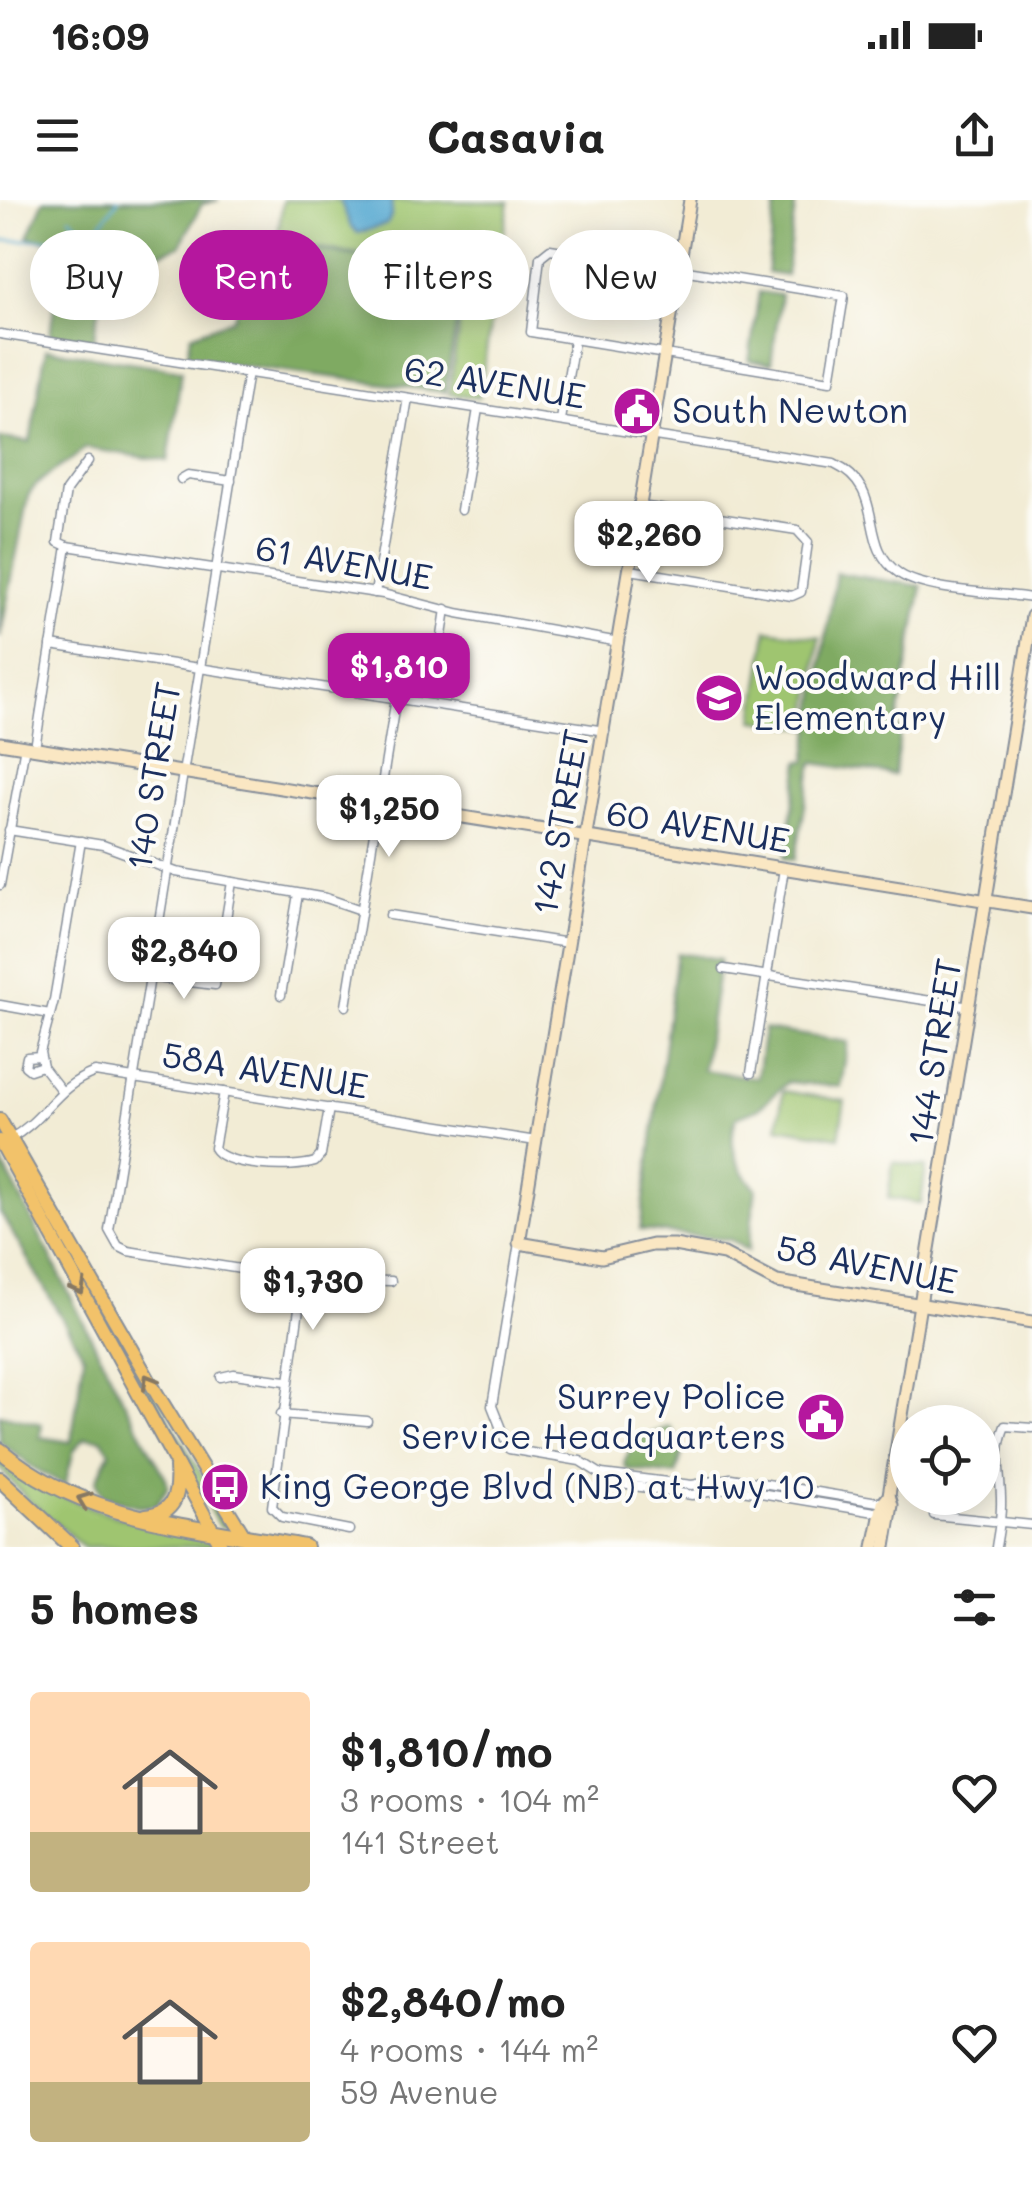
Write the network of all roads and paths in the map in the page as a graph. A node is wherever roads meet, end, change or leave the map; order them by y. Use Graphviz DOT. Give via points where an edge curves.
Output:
graph roads {
  1 [pos="690,200"];
  2 [pos="686,230"];
  3 [pos="549,252"];
  4 [pos="693,272"];
  5 [pos="672,320"];
  6 [pos="0,334"];
  7 [pos="574,341"];
  8 [pos="666,357"];
  9 [pos="248,372"];
  10 [pos="408,398"];
  11 [pos="478,409"];
  12 [pos="561,420"];
  13 [pos="652,435"];
  14 [pos="88,460"];
  15 [pos="181,479"];
  16 [pos="231,481"];
  17 [pos="641,506"];
  18 [pos="462,510"];
  19 [pos="63,544"];
  20 [pos="215,569"];
  21 [pos="630,570"];
  22 [pos="375,593"];
  23 [pos="1032,598"];
  24 [pos="446,610"];
  25 [pos="1032,616"];
  26 [pos="619,642"];
  27 [pos="51,644"];
  28 [pos="439,656"];
  29 [pos="200,668"];
  30 [pos="396,698"];
  31 [pos="605,731"];
  32 [pos="0,742"];
  33 [pos="30,747"];
  34 [pos="182,772"];
  35 [pos="379,804"];
  36 [pos="10,830"];
  37 [pos="588,837"];
  38 [pos="81,841"];
  39 [pos="784,868"];
  40 [pos="166,869"];
  41 [pos="232,882"];
  42 [pos="0,885"];
  43 [pos="298,894"];
  44 [pos="985,901"];
  45 [pos="1032,908"];
  46 [pos="361,910"];
  47 [pos="390,915"];
  48 [pos="568,943"];
  49 [pos="724,968"];
  50 [pos="767,976"];
  51 [pos="148,977"];
  52 [pos="281,995"];
  53 [pos="0,1005"];
  54 [pos="346,1006"];
  55 [pos="970,1006"];
  56 [pos="50,1014"];
  57 [pos="40,1056"];
  58 [pos="42,1066"];
  59 [pos="752,1073"];
  60 [pos="132,1078"];
  61 [pos="60,1090"];
  62 [pos="224,1092"];
  63 [pos="329,1108"];
  64 [pos="0,1120"];
  65 [pos="536,1141"];
  66 [pos="3,1142"];
  67 [pos="519,1243"];
  68 [pos="303,1278"];
  69 [pos="391,1281"];
  70 [pos="922,1305"];
  71 [pos="1032,1322"];
  72 [pos="220,1377"];
  73 [pos="286,1381"];
  74 [pos="282,1414"];
  75 [pos="367,1421"];
  76 [pos="1032,1428"];
  77 [pos="0,1450"];
  78 [pos="176,1467"];
  79 [pos="0,1479"];
  80 [pos="887,1506"];
  81 [pos="934,1515"];
  82 [pos="138,1516"];
  83 [pos="1000,1520"];
  84 [pos="1032,1525"];
  85 [pos="212,1530"];
  86 [pos="349,1530"];
  87 [pos="248,1541"];
  88 [pos="72,1547"];
  89 [pos="222,1547"];
  90 [pos="305,1547"];
  91 [pos="874,1547"];
  92 [pos="884,1547"];
  93 [pos="996,1547"];
  1 -- 2 [label="street, 142 STREET"];
  3 -- 7 [label="street" via="543,251 530,332"];
  4 -- 8 [label="street" via="844,296 830,382"];
  5 -- 8 [label="street, 142 STREET"];
  6 -- 9 [label="street, 62 AVENUE"];
  7 -- 8 [label="street"];
  7 -- 12 [label="street"];
  8 -- 13 [label="street, 142 STREET"];
  9 -- 10 [label="street, 62 AVENUE"];
  9 -- 16 [label="street, 140 STREET"];
  10 -- 11 [label="street, 62 AVENUE"];
  10 -- 22 [label="street"];
  11 -- 12 [label="street, 62 AVENUE"];
  11 -- 18 [label="street"];
  12 -- 13 [label="street, 62 AVENUE"];
  13 -- 17 [label="street, 142 STREET"];
  13 -- 23 [label="street, 62 AVENUE" via="834,464 862,485 880,550 904,576"];
  14 -- 19 [label="street" via="66,491"];
  15 -- 16 [label="street"];
  16 -- 20 [label="street, 140 STREET"];
  17 -- 21 [label="street, 142 STREET"];
  17 -- 21 [label="street" via="797,530 808,542 798,596"];
  19 -- 20 [label="street, 61 AVENUE"];
  19 -- 27 [label="street"];
  20 -- 22 [label="street, 61 AVENUE"];
  20 -- 29 [label="street, 140 STREET"];
  21 -- 26 [label="street, 142 STREET"];
  22 -- 24 [label="street, 61 AVENUE"];
  24 -- 26 [label="street, 61 AVENUE"];
  24 -- 28 [label="street"];
  25 -- 44 [label="street, 144 STREET"];
  26 -- 31 [label="street, 142 STREET"];
  27 -- 29 [label="street"];
  27 -- 33 [label="street"];
  29 -- 30 [label="street"];
  29 -- 34 [label="street, 140 STREET"];
  30 -- 31 [label="street"];
  30 -- 35 [label="street"];
  31 -- 37 [label="street, 142 STREET"];
  32 -- 33 [label="street, 60 AVENUE"];
  33 -- 34 [label="street, 60 AVENUE"];
  33 -- 36 [label="street"];
  34 -- 35 [label="street, 60 AVENUE"];
  34 -- 40 [label="street, 140 STREET"];
  35 -- 37 [label="street, 60 AVENUE"];
  35 -- 46 [label="street"];
  36 -- 38 [label="street"];
  36 -- 42 [label="street"];
  37 -- 39 [label="street, 60 AVENUE"];
  37 -- 48 [label="street, 142 STREET"];
  38 -- 40 [label="street"];
  38 -- 56 [label="street"];
  39 -- 44 [label="street, 60 AVENUE"];
  39 -- 50 [label="street"];
  40 -- 41 [label="street"];
  40 -- 51 [label="street, 140 STREET"];
  41 -- 43 [label="street"];
  41 -- 51 [label="street" via="214,986"];
  43 -- 46 [label="street"];
  43 -- 52 [label="street"];
  44 -- 45 [label="street, 60 AVENUE"];
  44 -- 55 [label="street, 144 STREET"];
  46 -- 54 [label="street"];
  47 -- 48 [label="street"];
  48 -- 65 [label="street, 142 STREET"];
  49 -- 50 [label="street"];
  50 -- 55 [label="street"];
  50 -- 59 [label="street"];
  51 -- 60 [label="street, 140 STREET"];
  53 -- 56 [label="street"];
  55 -- 70 [label="street, 144 STREET"];
  56 -- 57 [label="street"];
  57 -- 58 [label="street"];
  57 -- 58 [label="street" via="27,1057 24,1066"];
  58 -- 61 [label="street"];
  60 -- 61 [label="street, 58A AVENUE" via="95,1072"];
  60 -- 62 [label="street, 58A AVENUE"];
  60 -- 68 [label="street, 140 STREET" via="108,1222 118,1246"];
  61 -- 66 [label="street, 58A AVENUE" via="41,1119"];
  62 -- 63 [label="street, 58A AVENUE"];
  62 -- 63 [label="street" via="214,1148 219,1156 276,1166 315,1162"];
  63 -- 65 [label="street, 58A AVENUE"];
  64 -- 66 [label="main road"];
  65 -- 67 [label="street, 142 STREET"];
  66 -- 78 [label="main road, one-way"];
  87 -- 66 [label="main road, one-way"];
  67 -- 70 [label="street, 58 AVENUE" via="602,1257 674,1245 724,1254 779,1282"];
  67 -- 80 [label="street, 142 STREET" via="492,1408 510,1449 580,1461 602,1474 692,1485 742,1479"];
  68 -- 69 [label="street"];
  68 -- 73 [label="street"];
  70 -- 71 [label="street, 58 AVENUE"];
  70 -- 80 [label="street, 144 STREET"];
  72 -- 73 [label="street"];
  73 -- 74 [label="street"];
  74 -- 75 [label="street"];
  74 -- 86 [label="street" via="274,1511"];
  76 -- 83 [label="street" via="1005,1426 997,1458"];
  82 -- 77 [label="highway, one-way" via="65,1493"];
  78 -- 82 [label="highway" via="174,1503 164,1512"];
  78 -- 85 [label="main road"];
  79 -- 88 [label="highway"];
  80 -- 91 [label="street, 144 STREET"];
  80 -- 92 [label="street, 144 STREET"];
  81 -- 83 [label="street"];
  82 -- 85 [label="highway"];
  83 -- 84 [label="street"];
  83 -- 93 [label="street"];
  85 -- 87 [label="highway"];
  85 -- 89 [label="main road"];
  87 -- 90 [label="highway"];
}
